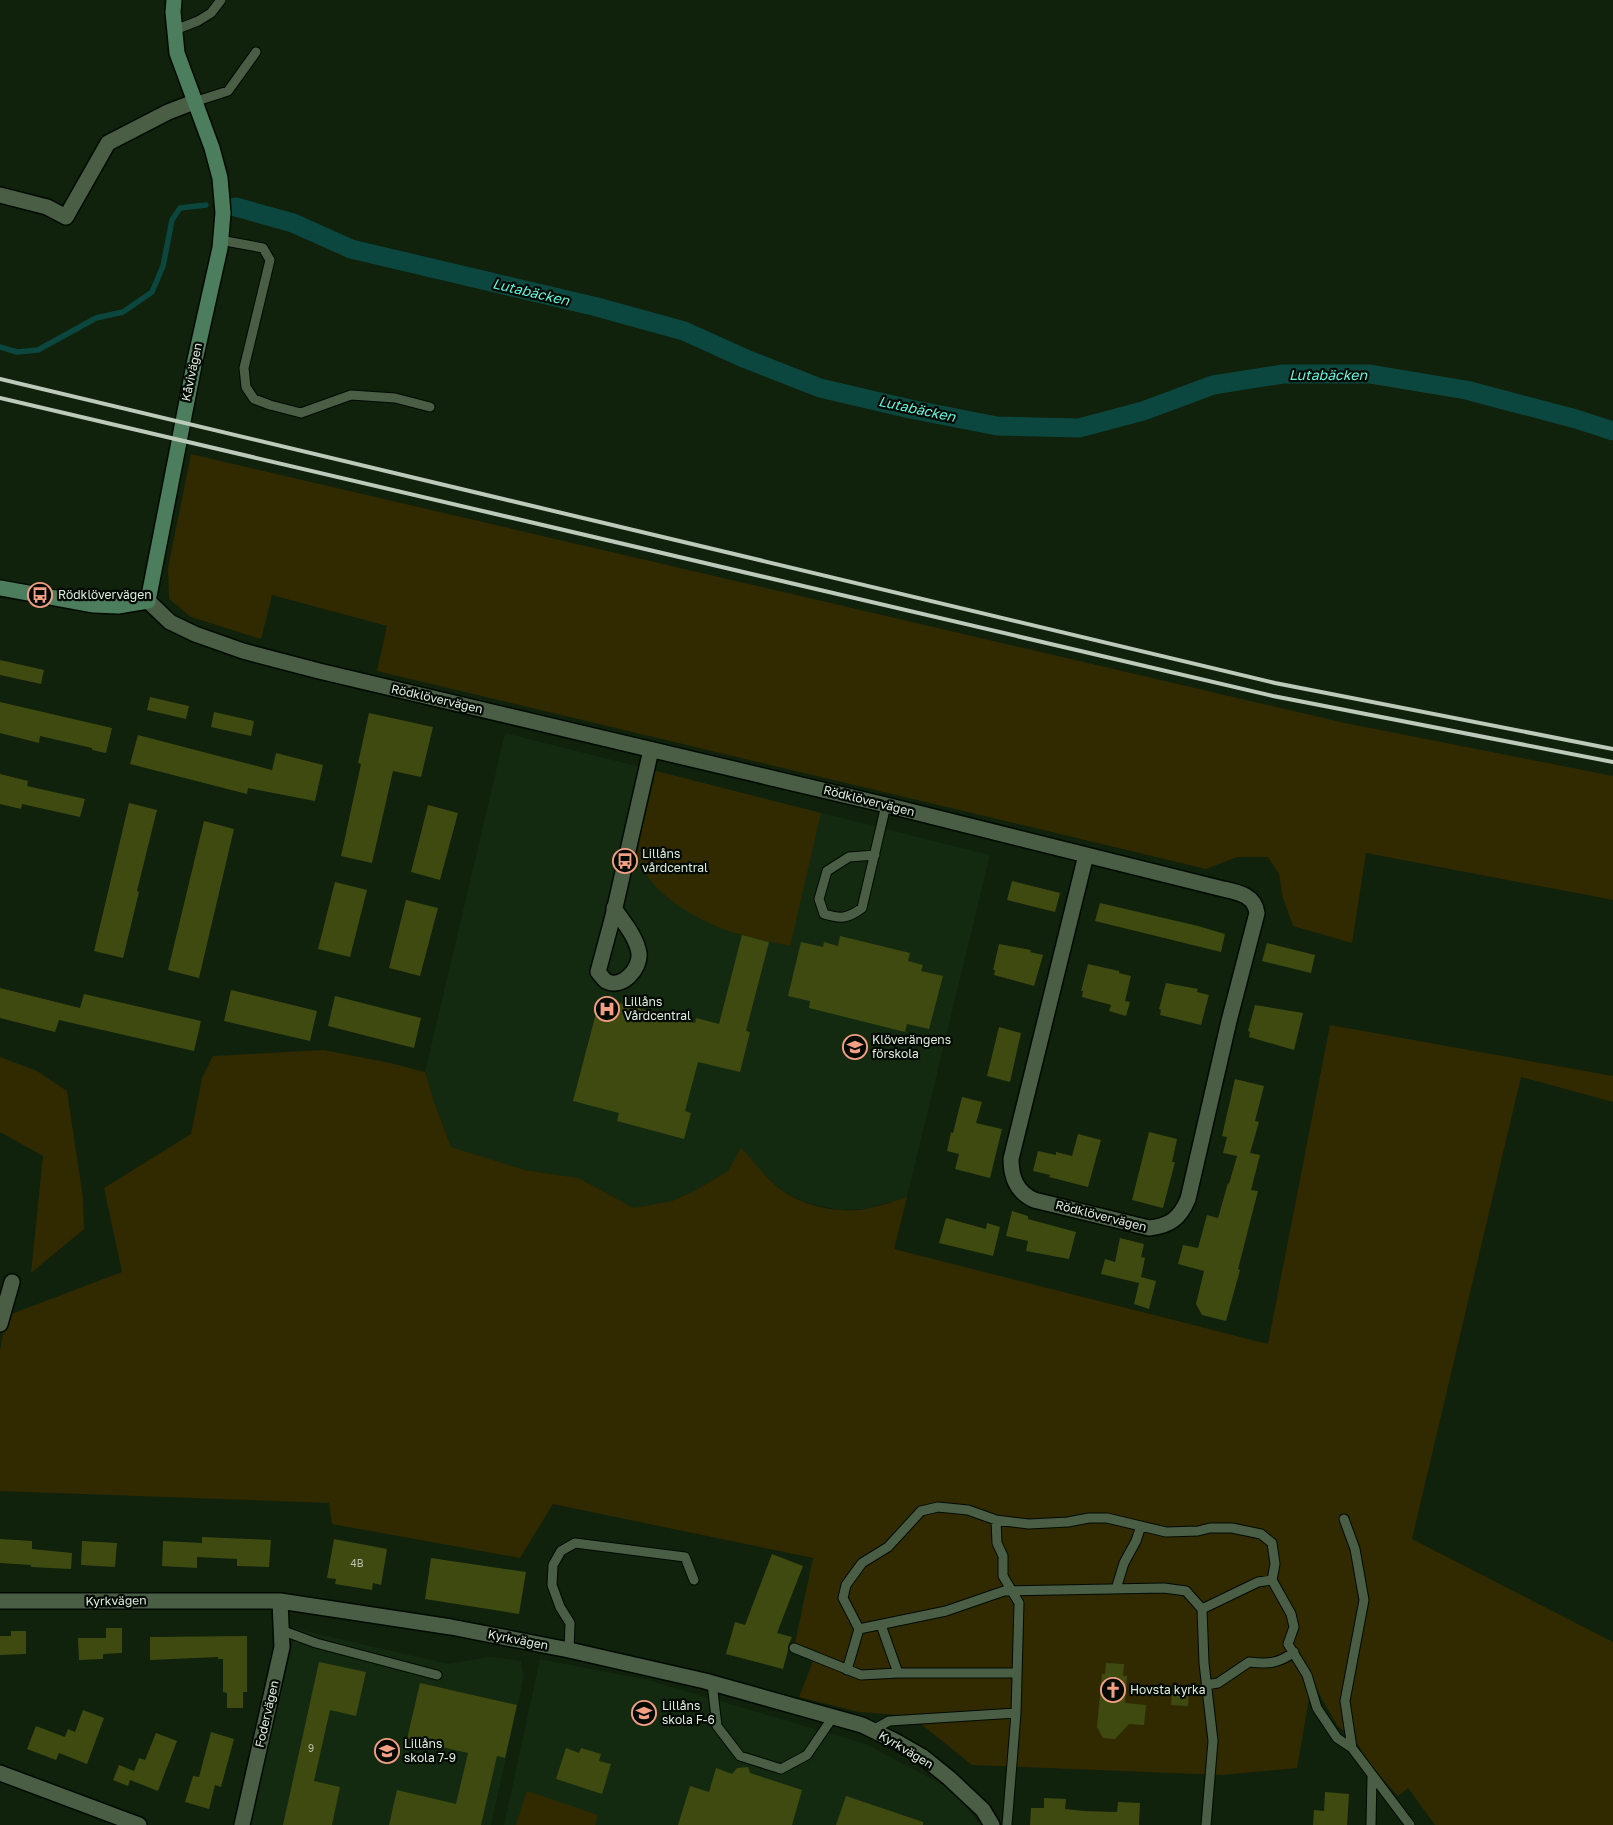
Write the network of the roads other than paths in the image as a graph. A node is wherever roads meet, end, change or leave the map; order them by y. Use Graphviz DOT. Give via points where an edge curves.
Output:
graph roads {
  1 [pos="174,0"];
  2 [pos="221,0"];
  3 [pos="175,30"];
  4 [pos="256,52"];
  5 [pos="194,102"];
  6 [pos="0,195"];
  7 [pos="220,240"];
  8 [pos="430,407"];
  9 [pos="0,588"];
  10 [pos="148,601"];
  11 [pos="651,750"];
  12 [pos="886,806"];
  13 [pos="875,855"];
  14 [pos="1086,855"];
  15 [pos="614,908"];
  16 [pos="12,1282"];
  17 [pos="0,1324"];
  18 [pos="1344,1519"];
  19 [pos="996,1520"];
  20 [pos="1140,1526"];
  21 [pos="694,1580"];
  22 [pos="1272,1580"];
  23 [pos="1116,1588"];
  24 [pos="1012,1591"];
  25 [pos="0,1600"];
  26 [pos="280,1601"];
  27 [pos="1202,1608"];
  28 [pos="881,1625"];
  29 [pos="860,1629"];
  30 [pos="281,1630"];
  31 [pos="794,1648"];
  32 [pos="569,1650"];
  33 [pos="1294,1652"];
  34 [pos="847,1670"];
  35 [pos="898,1673"];
  36 [pos="1017,1673"];
  37 [pos="437,1675"];
  38 [pos="712,1683"];
  39 [pos="1206,1685"];
  40 [pos="1016,1713"];
  41 [pos="833,1717"];
  42 [pos="873,1730"];
  43 [pos="1352,1748"];
  44 [pos="0,1773"];
  45 [pos="1372,1776"];
  46 [pos="139,1825"];
  47 [pos="242,1825"];
  48 [pos="992,1825"];
  49 [pos="1007,1825"];
  50 [pos="1206,1825"];
  51 [pos="1371,1825"];
  52 [pos="1410,1825"];
  1 -- 3 [label="street, Kåvivägen"];
  2 -- 3 [label="lane" via="211,13"];
  3 -- 5 [label="street, Kåvivägen" via="177,53"];
  4 -- 5 [label="lane" via="228,91"];
  5 -- 6 [label="street" via="108,143 66,217 47,207"];
  5 -- 7 [label="street, Kåvivägen" via="220,178 223,213"];
  7 -- 8 [label="lane" via="263,248 270,260 244,368 246,387 254,399 301,413 351,395 395,398"];
  7 -- 10 [label="street, Kåvivägen"];
  9 -- 10 [label="street" via="94,605 118,606"];
  10 -- 11 [label="street, Rödklövervägen" via="170,622 243,651"];
  11 -- 12 [label="street, Rödklövervägen"];
  11 -- 15 [label="street"];
  12 -- 13 [label="lane"];
  12 -- 14 [label="street, Rödklövervägen"];
  13 -- 13 [label="lane" via="862,908 840,918 824,914 819,899 827,871 849,856"];
  14 -- 14 [label="street, Rödklövervägen" via="1249,897 1255,903 1256,913 1188,1199 1176,1219 1157,1228 1034,1200 1025,1196 1011,1175 1011,1159"];
  16 -- 17 [label="street"];
  18 -- 43 [label="lane" via="1355,1549 1364,1600 1345,1701"];
  19 -- 20 [label="lane" via="1029,1524 1107,1518"];
  19 -- 24 [label="lane" via="1003,1576"];
  19 -- 29 [label="lane" via="968,1510 938,1507 921,1511 888,1548 862,1563 846,1585 843,1598"];
  20 -- 22 [label="lane" via="1166,1532 1232,1528 1261,1534 1272,1543 1275,1564"];
  20 -- 23 [label="lane"];
  21 -- 32 [label="lane" via="684,1557 575,1543 561,1551 553,1565 552,1585 570,1623"];
  22 -- 27 [label="lane" via="1258,1582"];
  22 -- 33 [label="lane" via="1291,1614 1294,1627 1288,1644"];
  23 -- 24 [label="lane"];
  23 -- 27 [label="lane" via="1186,1591"];
  24 -- 28 [label="lane" via="946,1611"];
  24 -- 36 [label="lane" via="1019,1602"];
  25 -- 26 [label="street, Kyrkvägen"];
  26 -- 30 [label="street, Fodervägen"];
  26 -- 32 [label="street, Kyrkvägen" via="451,1627"];
  27 -- 39 [label="lane"];
  28 -- 29 [label="lane"];
  28 -- 35 [label="lane"];
  29 -- 34 [label="lane"];
  30 -- 37 [label="lane" via="316,1643"];
  30 -- 47 [label="street, Fodervägen" via="282,1647"];
  31 -- 34 [label="lane"];
  32 -- 38 [label="street, Kyrkvägen"];
  33 -- 39 [label="lane" via="1283,1660 1249,1662 1218,1683"];
  33 -- 43 [label="lane" via="1307,1675 1317,1708 1337,1738"];
  34 -- 35 [label="lane" via="861,1675"];
  35 -- 36 [label="lane"];
  36 -- 40 [label="lane"];
  38 -- 41 [label="street, Kyrkvägen"];
  38 -- 41 [label="lane" via="717,1726 740,1756 781,1769 808,1755"];
  39 -- 50 [label="lane" via="1213,1741"];
  40 -- 42 [label="lane" via="889,1721"];
  40 -- 49 [label="lane"];
  41 -- 42 [label="street, Kyrkvägen"];
  42 -- 48 [label="street, Kyrkvägen" via="923,1757 983,1810"];
  43 -- 45 [label="lane"];
  44 -- 46 [label="street"];
  45 -- 51 [label="lane"];
  45 -- 52 [label="lane"];
}
